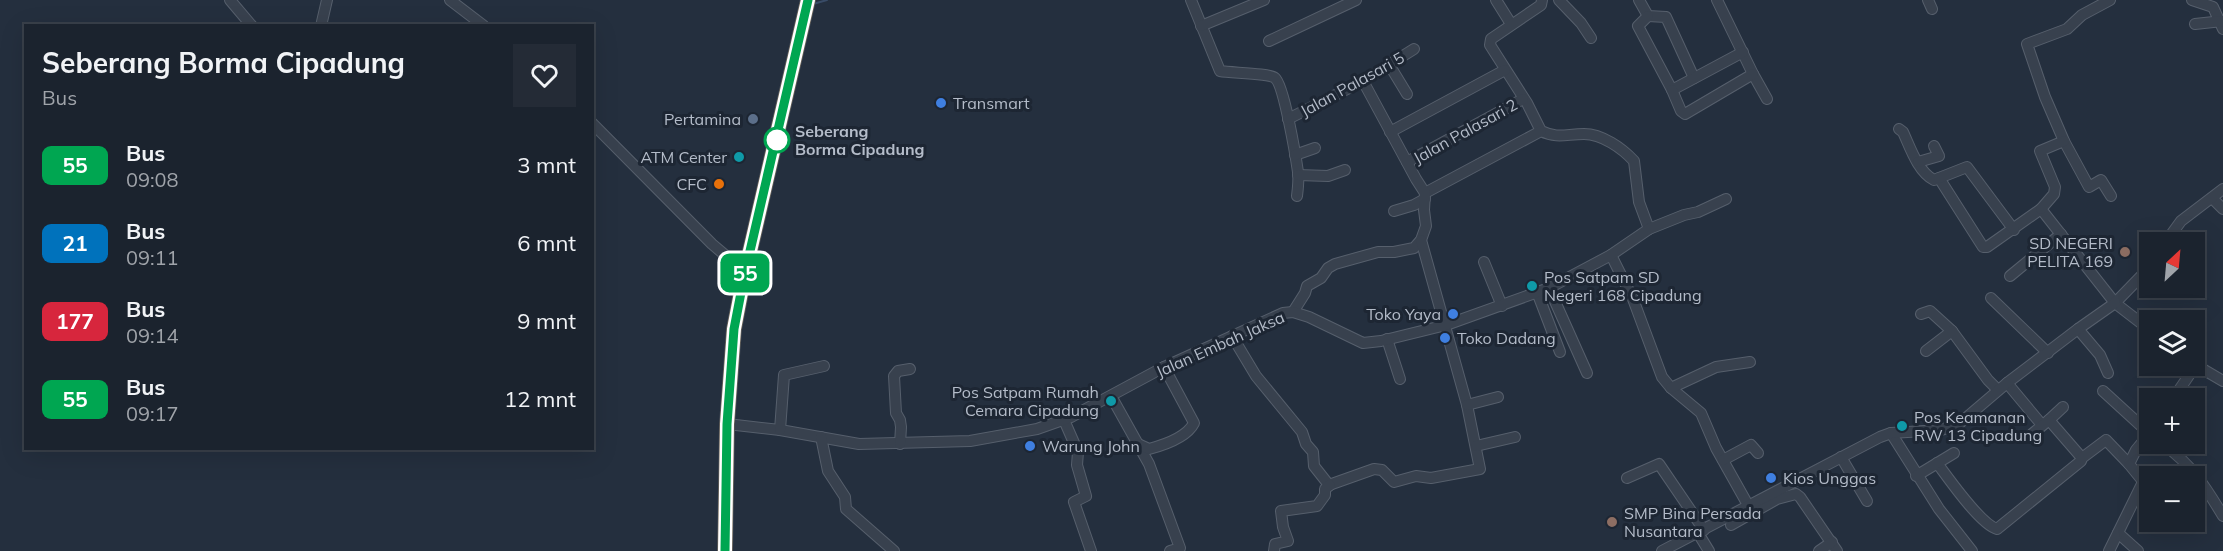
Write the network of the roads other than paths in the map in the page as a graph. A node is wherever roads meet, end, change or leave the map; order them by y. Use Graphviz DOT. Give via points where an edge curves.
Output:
graph roads {
  1 [pos="230,0"];
  2 [pos="327,0"];
  3 [pos="450,0"];
  4 [pos="1191,0"];
  5 [pos="1264,0"];
  6 [pos="1356,0"];
  7 [pos="1496,0"];
  8 [pos="1542,0"];
  9 [pos="1559,0"];
  10 [pos="1638,0"];
  11 [pos="1717,0"];
  12 [pos="2110,0"];
  13 [pos="2192,0"];
  14 [pos="810,1"];
  15 [pos="1648,16"];
  16 [pos="250,24"];
  17 [pos="321,24"];
  18 [pos="481,24"];
  19 [pos="1511,24"];
  20 [pos="2195,24"];
  21 [pos="2222,24"];
  22 [pos="1201,26"];
  23 [pos="1591,38"];
  24 [pos="1269,41"];
  25 [pos="1414,50"];
  26 [pos="1743,52"];
  27 [pos="1389,66"];
  28 [pos="1505,70"];
  29 [pos="1753,74"];
  30 [pos="1694,78"];
  31 [pos="1363,81"];
  32 [pos="1672,90"];
  33 [pos="1407,94"];
  34 [pos="1523,99"];
  35 [pos="1767,99"];
  36 [pos="1288,119"];
  37 [pos="594,125"];
  38 [pos="1899,129"];
  39 [pos="1541,131"];
  40 [pos="1390,132"];
  41 [pos="2064,141"];
  42 [pos="1315,148"];
  43 [pos="1295,155"];
  44 [pos="1407,162"];
  45 [pos="1918,162"];
  46 [pos="1346,170"];
  47 [pos="1298,175"];
  48 [pos="1943,176"];
  49 [pos="2223,189"];
  50 [pos="2111,195"];
  51 [pos="1297,196"];
  52 [pos="1425,196"];
  53 [pos="2212,198"];
  54 [pos="1726,199"];
  55 [pos="2041,209"];
  56 [pos="2223,209"];
  57 [pos="1394,211"];
  58 [pos="1649,229"];
  59 [pos="2014,230"];
  60 [pos="2173,232"];
  61 [pos="2061,234"];
  62 [pos="1421,240"];
  63 [pos="1611,255"];
  64 [pos="1484,262"];
  65 [pos="745,272"];
  66 [pos="2010,276"];
  67 [pos="2139,278"];
  68 [pos="1549,288"];
  69 [pos="1538,292"];
  70 [pos="1991,298"];
  71 [pos="2115,303"];
  72 [pos="1502,306"];
  73 [pos="1293,312"];
  74 [pos="1921,314"];
  75 [pos="2139,322"];
  76 [pos="1446,325"];
  77 [pos="2078,329"];
  78 [pos="1952,331"];
  79 [pos="1232,336"];
  80 [pos="1387,339"];
  81 [pos="1926,351"];
  82 [pos="1560,352"];
  83 [pos="2048,353"];
  84 [pos="1750,362"];
  85 [pos="824,366"];
  86 [pos="1164,367"];
  87 [pos="910,369"];
  88 [pos="2205,370"];
  89 [pos="1587,373"];
  90 [pos="2108,373"];
  91 [pos="1400,380"];
  92 [pos="2223,381"];
  93 [pos="2003,386"];
  94 [pos="1671,388"];
  95 [pos="2103,391"];
  96 [pos="1111,396"];
  97 [pos="1497,397"];
  98 [pos="1467,405"];
  99 [pos="2062,407"];
  100 [pos="1064,420"];
  101 [pos="2045,422"];
  102 [pos="727,424"];
  103 [pos="2139,425"];
  104 [pos="780,430"];
  105 [pos="1891,433"];
  106 [pos="2032,434"];
  107 [pos="821,437"];
  108 [pos="1515,437"];
  109 [pos="900,444"];
  110 [pos="1138,444"];
  111 [pos="2139,446"];
  112 [pos="1476,447"];
  113 [pos="1758,453"];
  114 [pos="1954,453"];
  115 [pos="2177,454"];
  116 [pos="1841,457"];
  117 [pos="2082,458"];
  118 [pos="1723,460"];
  119 [pos="1937,463"];
  120 [pos="2129,464"];
  121 [pos="1916,476"];
  122 [pos="1627,478"];
  123 [pos="1330,486"];
  124 [pos="1867,501"];
  125 [pos="1748,506"];
  126 [pos="2223,516"];
  127 [pos="1731,525"];
  128 [pos="1701,531"];
  129 [pos="2118,533"];
  130 [pos="1835,547"];
  131 [pos="725,551"];
  132 [pos="894,551"];
  133 [pos="1091,551"];
  134 [pos="1170,551"];
  135 [pos="1274,551"];
  136 [pos="1662,551"];
  137 [pos="1709,551"];
  138 [pos="1819,551"];
  139 [pos="1972,551"];
  140 [pos="2109,551"];
  141 [pos="2138,551"];
  1 -- 16 [label="street"];
  2 -- 17 [label="street"];
  3 -- 18 [label="street"];
  4 -- 22 [label="street"];
  5 -- 22 [label="street"];
  6 -- 24 [label="street"];
  7 -- 19 [label="street"];
  8 -- 19 [label="street" via="1541,5"];
  9 -- 23 [label="street"];
  10 -- 15 [label="street"];
  11 -- 26 [label="street"];
  12 -- 41 [label="street" via="2082,15 2067,29 2027,44"];
  13 -- 21 [label="street" via="2213,7"];
  14 -- 65 [label="highway"];
  15 -- 30 [label="street" via="1666,17"];
  15 -- 32 [label="street" via="1638,26"];
  19 -- 28 [label="street" via="1490,42"];
  20 -- 21 [label="street"];
  22 -- 36 [label="street" via="1220,71 1276,79"];
  25 -- 27 [label="street, Jalan Palasari 5"];
  26 -- 29 [label="street"];
  26 -- 30 [label="street"];
  27 -- 31 [label="street, Jalan Palasari 5"];
  27 -- 33 [label="street"];
  28 -- 34 [label="street"];
  28 -- 40 [label="street"];
  29 -- 32 [label="street" via="1685,114"];
  29 -- 35 [label="street"];
  30 -- 32 [label="street"];
  31 -- 36 [label="street, Jalan Palasari 5"];
  31 -- 40 [label="street"];
  34 -- 39 [label="street"];
  34 -- 44 [label="street, Jalan Palasari 2"];
  36 -- 43 [label="street"];
  37 -- 65 [label="street"];
  38 -- 45 [label="street"];
  39 -- 52 [label="street"];
  39 -- 58 [label="street" via="1557,137 1592,135 1628,154 1635,163 1639,202"];
  40 -- 44 [label="street"];
  41 -- 50 [label="street" via="2089,187 2101,180"];
  41 -- 55 [label="street" via="2040,152 2055,187"];
  42 -- 43 [label="street"];
  43 -- 47 [label="street"];
  44 -- 52 [label="street"];
  45 -- 48 [label="street" via="1928,177 1934,180"];
  45 -- 48 [label="street" via="1936,151"];
  46 -- 47 [label="street" via="1328,176"];
  47 -- 51 [label="street"];
  48 -- 59 [label="street" via="1968,167"];
  48 -- 59 [label="street" via="1983,247"];
  49 -- 53 [label="street"];
  52 -- 57 [label="street" via="1414,205"];
  52 -- 62 [label="street" via="1426,226"];
  53 -- 56 [label="street"];
  53 -- 60 [label="street" via="2181,221"];
  54 -- 58 [label="street, Jalan Embah Jaksa"];
  55 -- 59 [label="street"];
  55 -- 61 [label="street"];
  58 -- 63 [label="street, Jalan Embah Jaksa"];
  61 -- 66 [label="street"];
  61 -- 71 [label="street"];
  62 -- 73 [label="street" via="1408,250 1378,252 1332,265 1307,286"];
  62 -- 76 [label="street"];
  63 -- 68 [label="street, Jalan Embah Jaksa"];
  63 -- 94 [label="street" via="1633,299 1661,376"];
  64 -- 72 [label="street"];
  65 -- 102 [label="highway" via="734,329"];
  67 -- 71 [label="street"];
  68 -- 69 [label="street, Jalan Embah Jaksa"];
  68 -- 89 [label="street"];
  69 -- 72 [label="street, Jalan Embah Jaksa"];
  69 -- 82 [label="street"];
  70 -- 83 [label="street"];
  71 -- 75 [label="street"];
  71 -- 77 [label="street"];
  72 -- 76 [label="street, Jalan Embah Jaksa"];
  73 -- 79 [label="street, Jalan Embah Jaksa"];
  73 -- 80 [label="street, Jalan Embah Jaksa" via="1363,343"];
  74 -- 78 [label="street" via="1930,311"];
  76 -- 80 [label="street, Jalan Embah Jaksa"];
  76 -- 98 [label="street"];
  77 -- 83 [label="street"];
  77 -- 90 [label="street" via="2100,355"];
  78 -- 81 [label="street"];
  78 -- 93 [label="street" via="1988,380"];
  79 -- 86 [label="street, Jalan Embah Jaksa"];
  79 -- 123 [label="street" via="1257,376 1302,432 1313,452 1314,466"];
  80 -- 91 [label="street"];
  83 -- 93 [label="street"];
  84 -- 94 [label="street" via="1716,367"];
  85 -- 104 [label="street" via="783,377"];
  86 -- 96 [label="street, Jalan Embah Jaksa"];
  86 -- 110 [label="street" via="1194,420 1193,425 1165,444 1149,449"];
  87 -- 109 [label="street" via="894,376"];
  88 -- 92 [label="street"];
  93 -- 101 [label="street"];
  93 -- 105 [label="street" via="1954,426"];
  94 -- 118 [label="street" via="1701,413"];
  95 -- 103 [label="street"];
  96 -- 100 [label="street, Jalan Embah Jaksa"];
  96 -- 110 [label="street"];
  97 -- 98 [label="street"];
  98 -- 112 [label="street"];
  99 -- 101 [label="street"];
  100 -- 109 [label="street, Jalan Embah Jaksa" via="995,437"];
  100 -- 133 [label="street" via="1078,452 1077,465 1086,496 1074,502"];
  101 -- 106 [label="street"];
  101 -- 117 [label="street"];
  102 -- 104 [label="street, Jalan Embah Jaksa"];
  102 -- 131 [label="highway"];
  104 -- 107 [label="street, Jalan Embah Jaksa"];
  105 -- 116 [label="street"];
  105 -- 121 [label="street"];
  107 -- 109 [label="street, Jalan Embah Jaksa" via="859,444"];
  107 -- 132 [label="street" via="828,471 845,497 846,509"];
  108 -- 112 [label="street"];
  110 -- 134 [label="street" via="1179,543 1180,548"];
  111 -- 120 [label="street"];
  112 -- 123 [label="street" via="1480,469 1394,482 1382,470 1374,469"];
  113 -- 118 [label="street" via="1751,444"];
  114 -- 119 [label="street"];
  115 -- 126 [label="street" via="2191,467"];
  116 -- 124 [label="street"];
  116 -- 125 [label="street"];
  117 -- 119 [label="street" via="1997,529 1976,512"];
  117 -- 120 [label="street" via="2107,440"];
  118 -- 125 [label="street"];
  119 -- 121 [label="street"];
  120 -- 129 [label="street" via="2143,482"];
  121 -- 139 [label="street"];
  122 -- 128 [label="street" via="1659,464"];
  123 -- 135 [label="street" via="1317,506 1281,511 1288,541 1275,544"];
  125 -- 128 [label="street"];
  127 -- 130 [label="street" via="1777,499 1794,494 1800,496"];
  128 -- 136 [label="street"];
  128 -- 137 [label="street"];
  129 -- 140 [label="street"];
  129 -- 141 [label="street"];
  130 -- 138 [label="street"];
}
